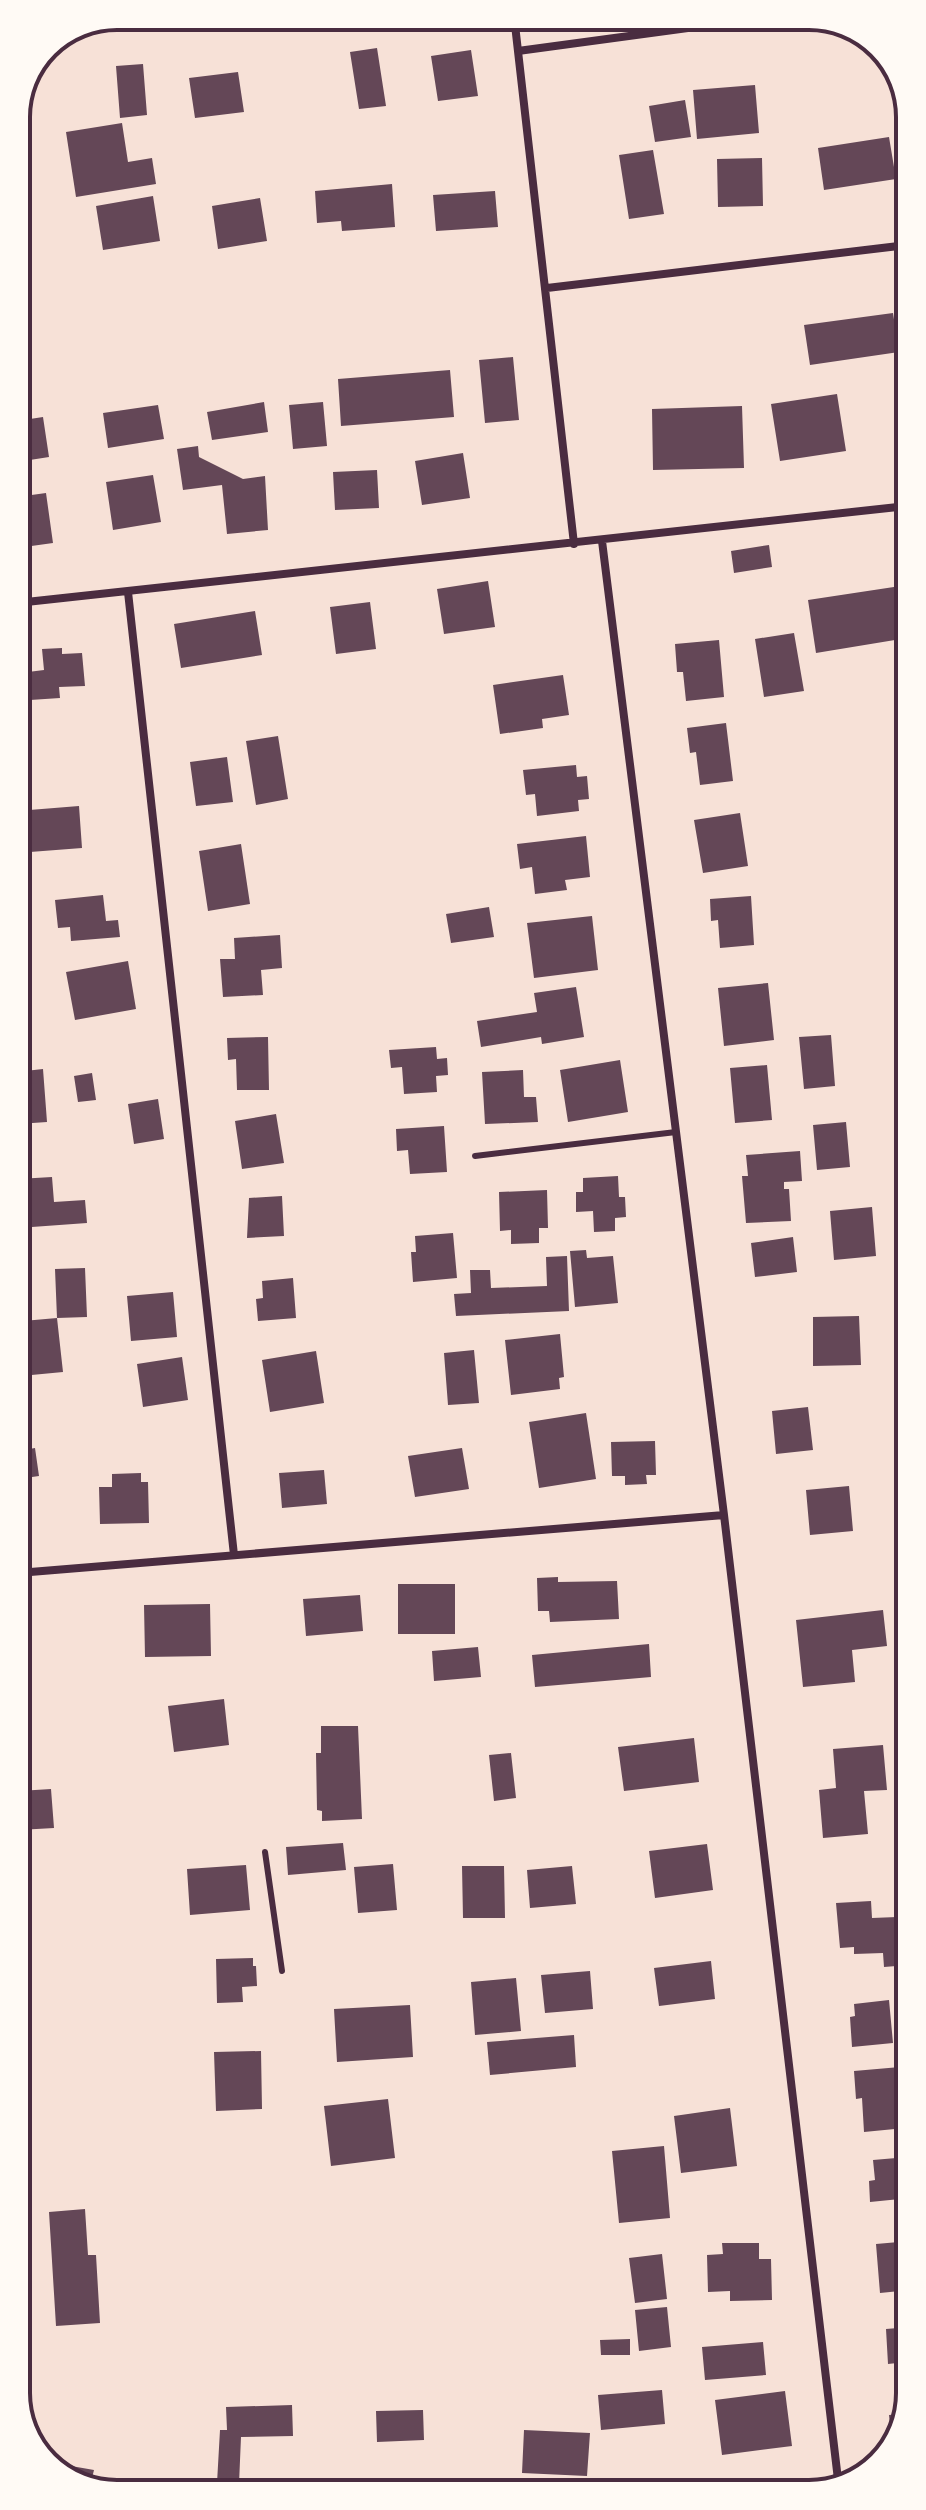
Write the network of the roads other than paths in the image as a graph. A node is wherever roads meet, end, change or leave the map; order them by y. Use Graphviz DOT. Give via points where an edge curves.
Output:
graph roads {
  1 [pos="516,30"];
  2 [pos="673,30"];
  3 [pos="518,51"];
  4 [pos="896,246"];
  5 [pos="547,288"];
  6 [pos="896,507"];
  7 [pos="602,541"];
  8 [pos="574,544"];
  9 [pos="128,592"];
  10 [pos="30,602"];
  11 [pos="676,1132"];
  12 [pos="475,1156"];
  13 [pos="724,1515"];
  14 [pos="234,1555"];
  15 [pos="30,1572"];
  16 [pos="265,1852"];
  17 [pos="282,1971"];
  18 [pos="837,2475"];
  1 -- 3 [label="street"];
  2 -- 3 [label="street"];
  3 -- 5 [label="street"];
  4 -- 5 [label="street"];
  5 -- 8 [label="street"];
  6 -- 7 [label="street"];
  7 -- 8 [label="street"];
  7 -- 11 [label="street"];
  8 -- 9 [label="street"];
  9 -- 10 [label="street"];
  9 -- 14 [label="street"];
  11 -- 12 [label="lane"];
  11 -- 13 [label="street"];
  13 -- 14 [label="street"];
  13 -- 18 [label="street"];
  14 -- 15 [label="street"];
  16 -- 17 [label="lane"];
}
